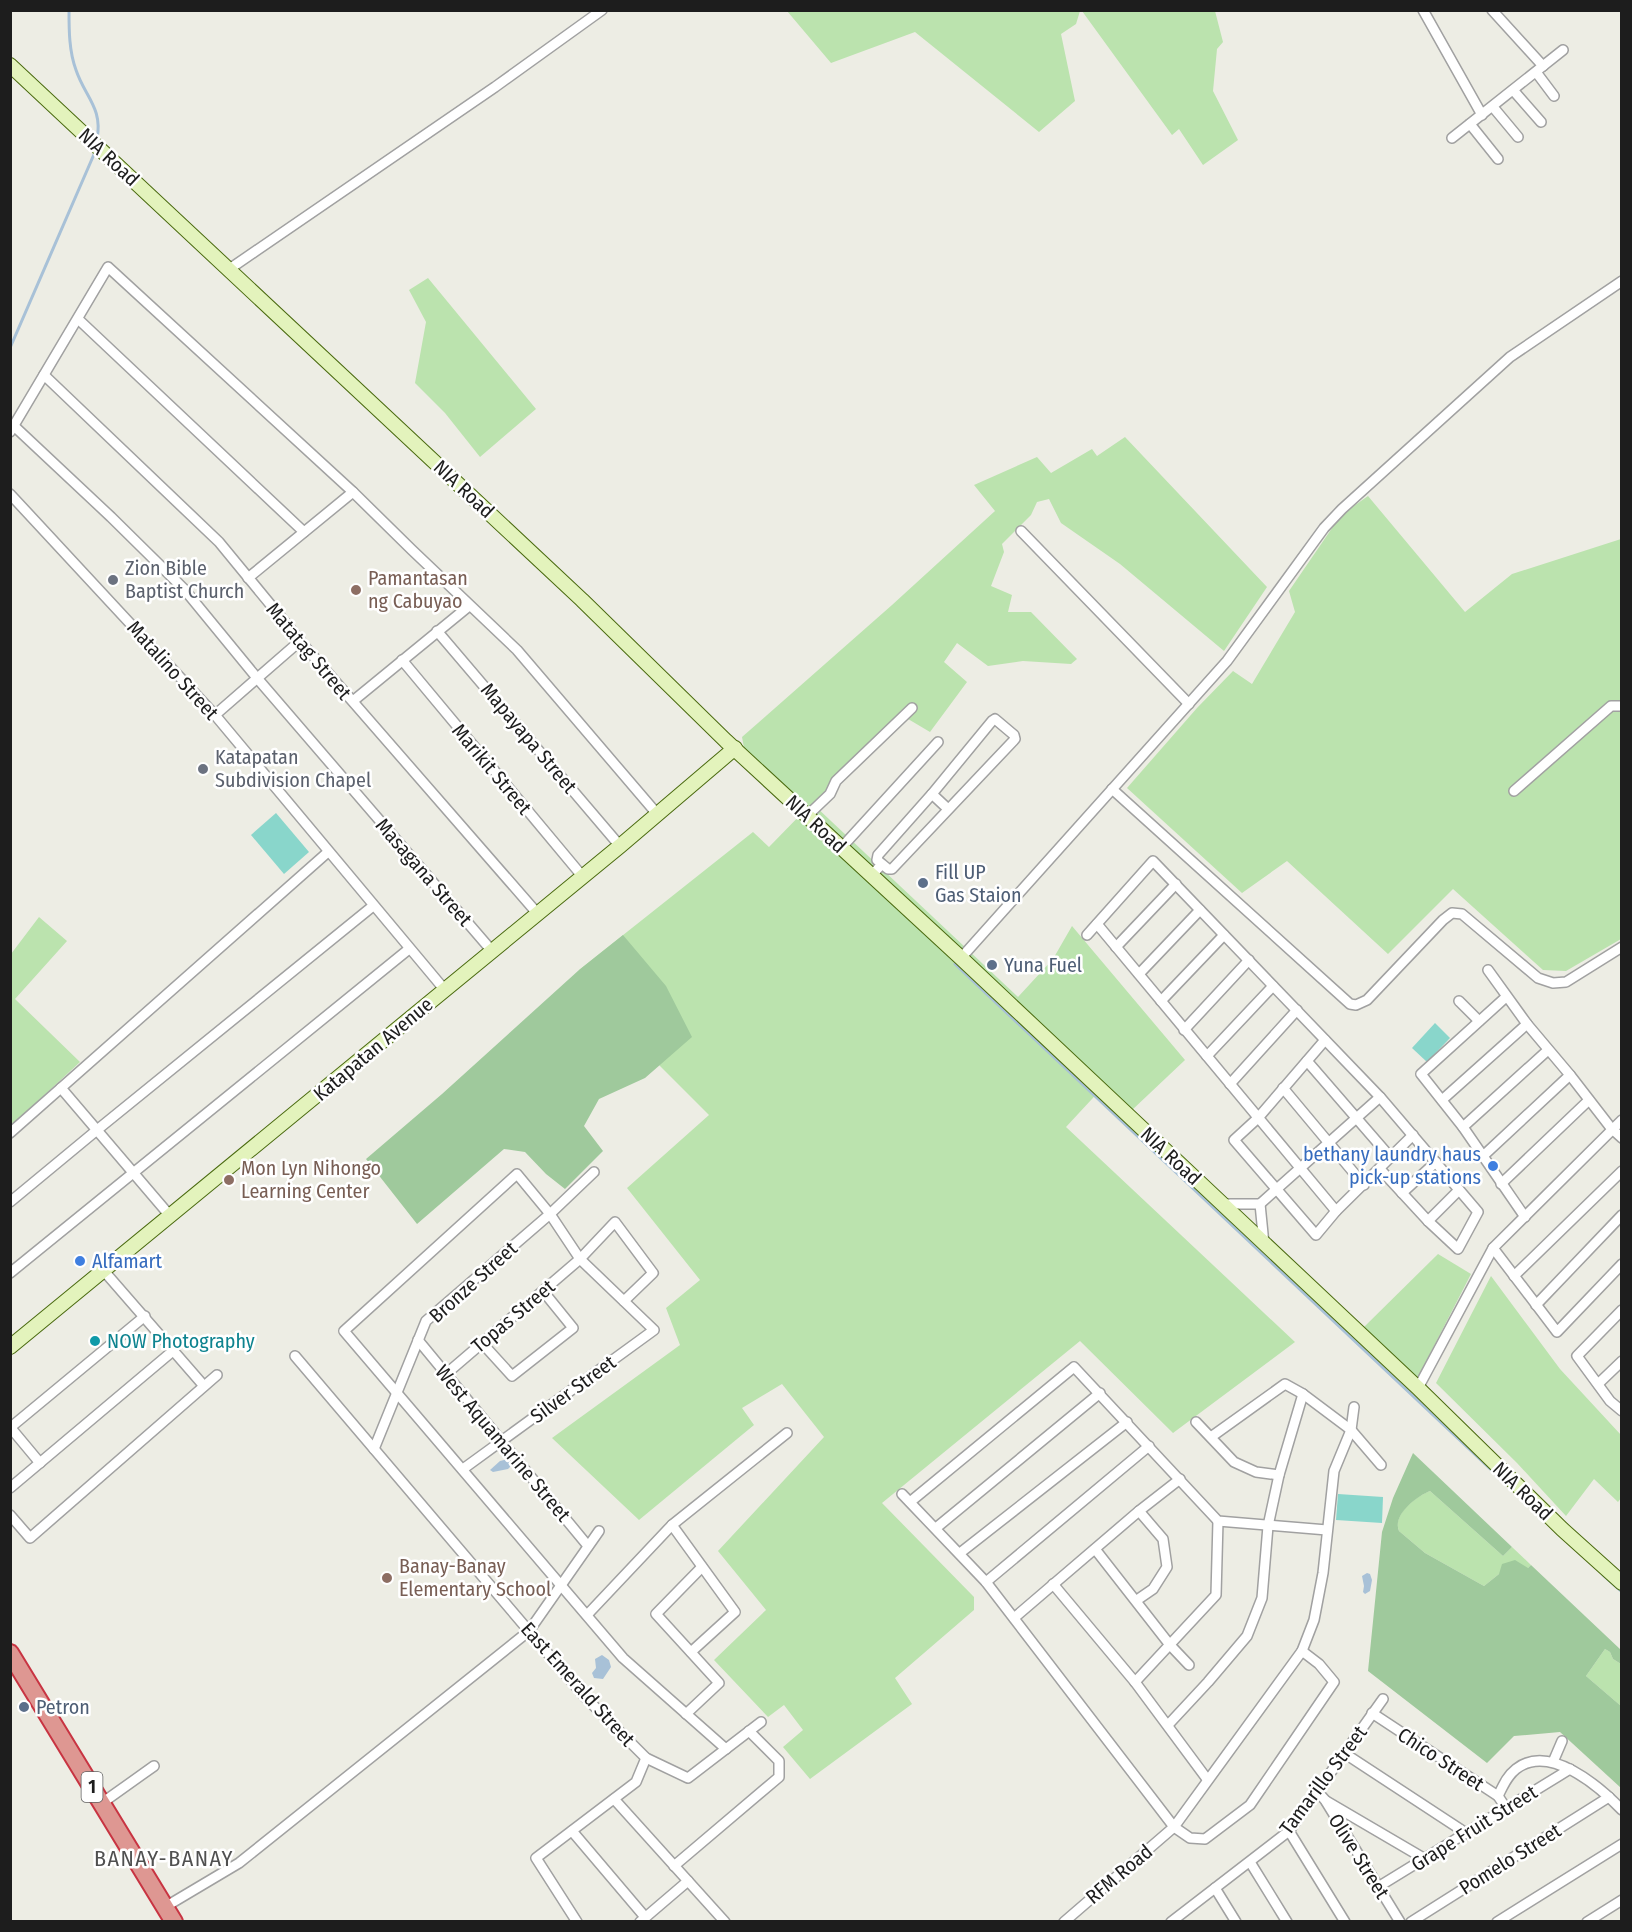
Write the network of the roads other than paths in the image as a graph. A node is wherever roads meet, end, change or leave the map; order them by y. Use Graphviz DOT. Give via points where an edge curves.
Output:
graph roads {
  1 [pos="602,10"];
  2 [pos="1423,10"];
  3 [pos="1492,10"];
  4 [pos="1563,50"];
  5 [pos="10,65"];
  6 [pos="1539,69"];
  7 [pos="1513,90"];
  8 [pos="1554,96"];
  9 [pos="1493,107"];
  10 [pos="1482,114"];
  11 [pos="1541,122"];
  12 [pos="1470,124"];
  13 [pos="1518,137"];
  14 [pos="1452,138"];
  15 [pos="1498,159"];
  16 [pos="228,270"];
  17 [pos="1622,281"];
  18 [pos="78,319"];
  19 [pos="44,375"];
  20 [pos="12,429"];
  21 [pos="353,492"];
  22 [pos="10,494"];
  23 [pos="1021,531"];
  24 [pos="304,532"];
  25 [pos="248,578"];
  26 [pos="470,606"];
  27 [pos="437,631"];
  28 [pos="300,641"];
  29 [pos="402,660"];
  30 [pos="258,678"];
  31 [pos="352,701"];
  32 [pos="1188,704"];
  33 [pos="1622,706"];
  34 [pos="912,708"];
  35 [pos="215,716"];
  36 [pos="938,742"];
  37 [pos="735,748"];
  38 [pos="1112,789"];
  39 [pos="1514,791"];
  40 [pos="932,794"];
  41 [pos="948,809"];
  42 [pos="658,815"];
  43 [pos="808,815"];
  44 [pos="620,846"];
  45 [pos="842,847"];
  46 [pos="328,852"];
  47 [pos="882,864"];
  48 [pos="872,875"];
  49 [pos="583,877"];
  50 [pos="1176,884"];
  51 [pos="373,906"];
  52 [pos="1200,910"];
  53 [pos="537,913"];
  54 [pos="1097,924"];
  55 [pos="1224,934"];
  56 [pos="1086,935"];
  57 [pos="1116,947"];
  58 [pos="1622,947"];
  59 [pos="409,949"];
  60 [pos="492,951"];
  61 [pos="961,958"];
  62 [pos="1249,960"];
  63 [pos="1488,970"];
  64 [pos="1139,974"];
  65 [pos="1273,986"];
  66 [pos="444,989"];
  67 [pos="1506,997"];
  68 [pos="1161,1001"];
  69 [pos="1459,1001"];
  70 [pos="1297,1010"];
  71 [pos="1479,1022"];
  72 [pos="1527,1024"];
  73 [pos="1185,1029"];
  74 [pos="1325,1040"];
  75 [pos="1548,1050"];
  76 [pos="1207,1056"];
  77 [pos="1307,1061"];
  78 [pos="1570,1075"];
  79 [pos="1230,1084"];
  80 [pos="61,1088"];
  81 [pos="1283,1088"];
  82 [pos="1380,1097"];
  83 [pos="1442,1100"];
  84 [pos="1589,1100"];
  85 [pos="1258,1118"];
  86 [pos="1356,1118"];
  87 [pos="1622,1120"];
  88 [pos="1463,1127"];
  89 [pos="1611,1128"];
  90 [pos="97,1130"];
  91 [pos="10,1133"];
  92 [pos="1413,1135"];
  93 [pos="1622,1138"];
  94 [pos="1329,1142"];
  95 [pos="1482,1157"];
  96 [pos="1391,1158"];
  97 [pos="1436,1162"];
  98 [pos="1300,1168"];
  99 [pos="1380,1170"];
  100 [pos="1622,1171"];
  101 [pos="594,1172"];
  102 [pos="133,1173"];
  103 [pos="1501,1184"];
  104 [pos="1364,1185"];
  105 [pos="1276,1189"];
  106 [pos="1459,1190"];
  107 [pos="1402,1193"];
  108 [pos="10,1202"];
  109 [pos="1221,1204"];
  110 [pos="1260,1204"];
  111 [pos="1336,1211"];
  112 [pos="550,1214"];
  113 [pos="1622,1215"];
  114 [pos="171,1217"];
  115 [pos="1525,1217"];
  116 [pos="1428,1221"];
  117 [pos="1264,1244"];
  118 [pos="1493,1248"];
  119 [pos="580,1259"];
  120 [pos="1622,1264"];
  121 [pos="104,1271"];
  122 [pos="10,1273"];
  123 [pos="1514,1276"];
  124 [pos="543,1291"];
  125 [pos="624,1301"];
  126 [pos="1536,1305"];
  127 [pos="1622,1310"];
  128 [pos="145,1316"];
  129 [pos="418,1340"];
  130 [pos="482,1342"];
  131 [pos="10,1347"];
  132 [pos="174,1350"];
  133 [pos="295,1356"];
  134 [pos="1622,1360"];
  135 [pos="446,1374"];
  136 [pos="216,1375"];
  137 [pos="1598,1384"];
  138 [pos="204,1386"];
  139 [pos="1418,1388"];
  140 [pos="397,1393"];
  141 [pos="1100,1393"];
  142 [pos="1304,1394"];
  143 [pos="1354,1407"];
  144 [pos="1621,1410"];
  145 [pos="1127,1422"];
  146 [pos="1196,1422"];
  147 [pos="11,1427"];
  148 [pos="1350,1430"];
  149 [pos="787,1433"];
  150 [pos="1211,1437"];
  151 [pos="501,1441"];
  152 [pos="1149,1446"];
  153 [pos="374,1449"];
  154 [pos="40,1463"];
  155 [pos="1381,1465"];
  156 [pos="462,1469"];
  157 [pos="1279,1475"];
  158 [pos="1180,1479"];
  159 [pos="10,1488"];
  160 [pos="902,1494"];
  161 [pos="910,1502"];
  162 [pos="1139,1511"];
  163 [pos="10,1515"];
  164 [pos="1218,1521"];
  165 [pos="672,1525"];
  166 [pos="1268,1526"];
  167 [pos="936,1528"];
  168 [pos="1327,1530"];
  169 [pos="599,1531"];
  170 [pos="588,1546"];
  171 [pos="1095,1550"];
  172 [pos="960,1553"];
  173 [pos="702,1567"];
  174 [pos="986,1582"];
  175 [pos="1622,1583"];
  176 [pos="1053,1584"];
  177 [pos="561,1585"];
  178 [pos="1137,1600"];
  179 [pos="586,1615"];
  180 [pos="1014,1618"];
  181 [pos="529,1631"];
  182 [pos="1170,1645"];
  183 [pos="1302,1650"];
  184 [pos="691,1652"];
  185 [pos="10,1653"];
  186 [pos="1189,1665"];
  187 [pos="1135,1682"];
  188 [pos="1383,1699"];
  189 [pos="1372,1713"];
  190 [pos="686,1714"];
  191 [pos="761,1722"];
  192 [pos="1168,1725"];
  193 [pos="749,1731"];
  194 [pos="1562,1741"];
  195 [pos="726,1749"];
  196 [pos="1344,1753"];
  197 [pos="646,1758"];
  198 [pos="1553,1762"];
  199 [pos="154,1766"];
  200 [pos="1570,1769"];
  201 [pos="1207,1779"];
  202 [pos="1317,1791"];
  203 [pos="1498,1796"];
  204 [pos="1610,1797"];
  205 [pos="614,1799"];
  206 [pos="1325,1800"];
  207 [pos="102,1803"];
  208 [pos="1506,1808"];
  209 [pos="1622,1810"];
  210 [pos="1174,1827"];
  211 [pos="572,1830"];
  212 [pos="1289,1831"];
  213 [pos="1466,1833"];
  214 [pos="1622,1844"];
  215 [pos="1425,1859"];
  216 [pos="1250,1862"];
  217 [pos="674,1866"];
  218 [pos="688,1881"];
  219 [pos="1378,1887"];
  220 [pos="1215,1888"];
  221 [pos="1622,1900"];
  222 [pos="169,1914"];
  223 [pos="643,1919"];
  224 [pos="1176,1920"];
  225 [pos="577,1922"];
  226 [pos="725,1922"];
  227 [pos="1064,1922"];
  228 [pos="1236,1922"];
  229 [pos="1287,1922"];
  230 [pos="1345,1922"];
  231 [pos="1400,1922"];
  232 [pos="1412,1922"];
  233 [pos="1497,1922"];
  234 [pos="1587,1922"];
  1 -- 16 [label="street"];
  2 -- 10 [label="street"];
  3 -- 6 [label="street"];
  4 -- 6 [label="street"];
  5 -- 16 [label="street, NIA Road"];
  6 -- 7 [label="street"];
  6 -- 8 [label="street"];
  7 -- 9 [label="street"];
  7 -- 11 [label="street"];
  9 -- 10 [label="street"];
  9 -- 13 [label="street"];
  10 -- 12 [label="street"];
  12 -- 14 [label="street"];
  12 -- 15 [label="street"];
  16 -- 37 [label="street, NIA Road" via="574,592"];
  17 -- 32 [label="street" via="1510,357 1342,509 1227,661"];
  18 -- 19 [label="street"];
  18 -- 21 [label="street" via="108,267"];
  18 -- 24 [label="street"];
  19 -- 20 [label="street"];
  19 -- 25 [label="street, Matatag Street" via="219,542"];
  20 -- 30 [label="street, Masagana Street" via="184,589"];
  21 -- 24 [label="street"];
  21 -- 26 [label="street"];
  22 -- 35 [label="street, Matalino Street"];
  23 -- 32 [label="street"];
  24 -- 25 [label="street"];
  25 -- 28 [label="street, Matatag Street"];
  26 -- 27 [label="street"];
  26 -- 42 [label="street" via="517,650"];
  27 -- 29 [label="street"];
  27 -- 44 [label="street, Mapayapa Street"];
  28 -- 30 [label="street"];
  28 -- 31 [label="street, Matatag Street"];
  29 -- 31 [label="street"];
  29 -- 49 [label="street, Marikit Street"];
  30 -- 35 [label="street"];
  30 -- 60 [label="street, Masagana Street"];
  31 -- 53 [label="street, Matatag Street"];
  32 -- 38 [label="street"];
  33 -- 39 [label="street" via="1611,706"];
  34 -- 43 [label="street" via="836,781 830,794"];
  35 -- 46 [label="street, Matalino Street"];
  36 -- 45 [label="street"];
  37 -- 42 [label="street, Katapatan Avenue"];
  37 -- 43 [label="street, NIA Road"];
  38 -- 58 [label="street" via="1350,1004 1367,999 1452,913 1462,914 1538,978 1553,983 1566,982"];
  38 -- 61 [label="street"];
  40 -- 41 [label="street"];
  40 -- 41 [label="street" via="994,719 1014,735 1015,739"];
  40 -- 47 [label="street" via="878,855"];
  41 -- 47 [label="street" via="892,869"];
  42 -- 44 [label="street, Katapatan Avenue"];
  43 -- 45 [label="street, NIA Road"];
  44 -- 49 [label="street, Katapatan Avenue"];
  45 -- 48 [label="street, NIA Road"];
  46 -- 51 [label="street, Matalino Street"];
  46 -- 80 [label="street"];
  47 -- 48 [label="street"];
  48 -- 61 [label="street, NIA Road"];
  49 -- 53 [label="street, Katapatan Avenue"];
  50 -- 52 [label="street"];
  50 -- 54 [label="street" via="1153,861"];
  50 -- 57 [label="street"];
  51 -- 59 [label="street, Matalino Street"];
  51 -- 90 [label="street"];
  52 -- 55 [label="street"];
  52 -- 64 [label="street"];
  53 -- 60 [label="street, Katapatan Avenue"];
  54 -- 56 [label="street"];
  54 -- 57 [label="street"];
  55 -- 62 [label="street"];
  55 -- 68 [label="street"];
  57 -- 64 [label="street"];
  59 -- 66 [label="street, Matalino Street"];
  59 -- 102 [label="street"];
  60 -- 66 [label="street, Katapatan Avenue"];
  61 -- 109 [label="street, NIA Road"];
  62 -- 65 [label="street"];
  62 -- 73 [label="street"];
  63 -- 67 [label="street"];
  64 -- 68 [label="street"];
  65 -- 70 [label="street"];
  65 -- 76 [label="street"];
  66 -- 114 [label="street, Katapatan Avenue"];
  67 -- 71 [label="street"];
  67 -- 72 [label="street"];
  68 -- 73 [label="street"];
  69 -- 71 [label="street"];
  70 -- 74 [label="street"];
  70 -- 79 [label="street"];
  71 -- 83 [label="street" via="1421,1074"];
  72 -- 75 [label="street"];
  72 -- 83 [label="street"];
  73 -- 76 [label="street"];
  74 -- 77 [label="street"];
  74 -- 82 [label="street"];
  75 -- 78 [label="street"];
  75 -- 88 [label="street"];
  76 -- 79 [label="street"];
  77 -- 81 [label="street"];
  77 -- 86 [label="street"];
  78 -- 84 [label="street"];
  78 -- 95 [label="street"];
  79 -- 85 [label="street"];
  80 -- 90 [label="street"];
  80 -- 91 [label="street"];
  81 -- 85 [label="street"];
  81 -- 94 [label="street"];
  82 -- 86 [label="street"];
  82 -- 92 [label="street"];
  83 -- 88 [label="street"];
  84 -- 89 [label="street"];
  84 -- 103 [label="street"];
  85 -- 98 [label="street"];
  85 -- 105 [label="street" via="1234,1140"];
  86 -- 94 [label="street"];
  86 -- 96 [label="street"];
  87 -- 89 [label="street"];
  88 -- 95 [label="street"];
  89 -- 93 [label="street"];
  89 -- 115 [label="street"];
  90 -- 102 [label="street"];
  90 -- 108 [label="street"];
  92 -- 96 [label="street"];
  92 -- 97 [label="street"];
  94 -- 98 [label="street"];
  94 -- 104 [label="street"];
  95 -- 103 [label="street"];
  96 -- 99 [label="street"];
  97 -- 106 [label="street"];
  97 -- 107 [label="street"];
  98 -- 105 [label="street"];
  98 -- 111 [label="street"];
  99 -- 104 [label="street"];
  99 -- 107 [label="street"];
  100 -- 123 [label="street"];
  101 -- 112 [label="street, Bronze Street"];
  102 -- 114 [label="street"];
  102 -- 122 [label="street"];
  103 -- 115 [label="street"];
  104 -- 111 [label="street"];
  105 -- 110 [label="street"];
  105 -- 111 [label="street" via="1316,1235"];
  106 -- 116 [label="street"];
  106 -- 116 [label="street" via="1478,1212 1458,1248"];
  107 -- 116 [label="street"];
  109 -- 110 [label="street"];
  109 -- 117 [label="street, NIA Road"];
  110 -- 117 [label="street"];
  112 -- 119 [label="street"];
  112 -- 129 [label="street, Bronze Street" via="426,1321"];
  112 -- 140 [label="street" via="517,1174 344,1331"];
  113 -- 126 [label="street"];
  114 -- 121 [label="street, Katapatan Avenue"];
  115 -- 118 [label="street"];
  117 -- 139 [label="street, NIA Road"];
  118 -- 123 [label="street"];
  118 -- 139 [label="street"];
  119 -- 124 [label="street, Topas Street"];
  119 -- 125 [label="street"];
  119 -- 125 [label="street, Topas Street" via="615,1222 653,1273"];
  120 -- 126 [label="street" via="1557,1332"];
  121 -- 128 [label="street"];
  121 -- 131 [label="street, Katapatan Avenue"];
  123 -- 126 [label="street"];
  124 -- 130 [label="street, Topas Street"];
  124 -- 130 [label="street" via="573,1328 512,1376"];
  125 -- 151 [label="street, Silver Street" via="654,1330"];
  127 -- 137 [label="street" via="1577,1356"];
  128 -- 132 [label="street"];
  128 -- 147 [label="street"];
  129 -- 135 [label="street, West Aquamarine Street"];
  129 -- 140 [label="street, Bronze Street"];
  130 -- 135 [label="street, Topas Street"];
  132 -- 138 [label="street"];
  132 -- 154 [label="street"];
  133 -- 153 [label="street, East Emerald Street"];
  134 -- 137 [label="street"];
  135 -- 151 [label="street, West Aquamarine Street"];
  136 -- 138 [label="street"];
  137 -- 144 [label="street"];
  138 -- 163 [label="street" via="30,1538"];
  139 -- 175 [label="street, NIA Road"];
  140 -- 153 [label="street, Bronze Street"];
  140 -- 156 [label="street"];
  141 -- 145 [label="street"];
  141 -- 161 [label="street" via="1074,1367"];
  141 -- 167 [label="street"];
  142 -- 148 [label="street"];
  142 -- 150 [label="street" via="1285,1384"];
  142 -- 157 [label="street"];
  143 -- 148 [label="street, RFM Road"];
  145 -- 152 [label="street"];
  145 -- 172 [label="street"];
  146 -- 150 [label="street"];
  147 -- 154 [label="street"];
  148 -- 155 [label="street"];
  148 -- 168 [label="street, RFM Road" via="1334,1471"];
  149 -- 165 [label="street"];
  150 -- 157 [label="street" via="1234,1462 1256,1472"];
  151 -- 156 [label="street, Silver Street"];
  151 -- 170 [label="street, West Aquamarine Street"];
  152 -- 158 [label="street"];
  152 -- 174 [label="street"];
  153 -- 181 [label="street, East Emerald Street"];
  154 -- 159 [label="street"];
  156 -- 177 [label="street"];
  157 -- 166 [label="street"];
  158 -- 162 [label="street"];
  158 -- 164 [label="street"];
  160 -- 161 [label="street"];
  161 -- 167 [label="street"];
  162 -- 171 [label="street"];
  162 -- 178 [label="street" via="1163,1539 1167,1567 1153,1589"];
  164 -- 166 [label="street"];
  164 -- 182 [label="street" via="1216,1594"];
  165 -- 173 [label="street"];
  165 -- 179 [label="street"];
  166 -- 168 [label="street"];
  166 -- 192 [label="street" via="1262,1598 1247,1636"];
  167 -- 172 [label="street"];
  168 -- 183 [label="street, RFM Road" via="1314,1620"];
  169 -- 170 [label="street"];
  170 -- 177 [label="street"];
  171 -- 176 [label="street"];
  171 -- 178 [label="street"];
  172 -- 174 [label="street"];
  173 -- 184 [label="street" via="735,1612"];
  173 -- 184 [label="street" via="656,1614"];
  174 -- 180 [label="street"];
  176 -- 180 [label="street"];
  176 -- 187 [label="street"];
  177 -- 179 [label="street"];
  177 -- 181 [label="street"];
  178 -- 182 [label="street"];
  179 -- 190 [label="street" via="623,1658"];
  180 -- 210 [label="street"];
  181 -- 197 [label="street, East Emerald Street" via="585,1697"];
  181 -- 222 [label="street" via="239,1863"];
  182 -- 186 [label="street"];
  182 -- 187 [label="street"];
  183 -- 201 [label="street, RFM Road"];
  183 -- 210 [label="street" via="1334,1682 1250,1805 1205,1839 1190,1838"];
  184 -- 190 [label="street" via="719,1683"];
  185 -- 207 [label="highway, 1"];
  187 -- 192 [label="street"];
  188 -- 189 [label="street, Tamarillo Street"];
  189 -- 196 [label="street, Tamarillo Street"];
  189 -- 203 [label="street, Chico Street"];
  190 -- 195 [label="street"];
  191 -- 193 [label="street, East Emerald Street"];
  192 -- 201 [label="street"];
  193 -- 195 [label="street, East Emerald Street"];
  193 -- 217 [label="street" via="779,1761 779,1777"];
  194 -- 198 [label="street"];
  195 -- 197 [label="street, East Emerald Street" via="688,1778"];
  196 -- 202 [label="street, Tamarillo Street"];
  196 -- 213 [label="street"];
  197 -- 205 [label="street" via="636,1782"];
  198 -- 200 [label="street"];
  198 -- 203 [label="street" via="1538,1760 1517,1768"];
  199 -- 207 [label="street"];
  200 -- 204 [label="street"];
  200 -- 208 [label="street, Grape Fruit Street"];
  201 -- 210 [label="street, RFM Road"];
  202 -- 206 [label="street, Olive Street"];
  202 -- 212 [label="street, Tamarillo Street"];
  203 -- 208 [label="street, Chico Street"];
  204 -- 209 [label="street"];
  204 -- 232 [label="street, Pomelo Street"];
  205 -- 211 [label="street"];
  205 -- 217 [label="street"];
  206 -- 215 [label="street"];
  206 -- 219 [label="street, Olive Street"];
  207 -- 222 [label="highway, 1"];
  208 -- 213 [label="street, Grape Fruit Street"];
  210 -- 227 [label="street, RFM Road"];
  211 -- 223 [label="street"];
  211 -- 225 [label="street" via="536,1858"];
  212 -- 216 [label="street, Tamarillo Street"];
  212 -- 230 [label="street"];
  213 -- 215 [label="street, Grape Fruit Street"];
  214 -- 233 [label="street"];
  215 -- 219 [label="street, Grape Fruit Street"];
  216 -- 220 [label="street, Tamarillo Street"];
  216 -- 229 [label="street"];
  217 -- 218 [label="street"];
  218 -- 223 [label="street"];
  218 -- 226 [label="street"];
  219 -- 231 [label="street, Olive Street"];
  220 -- 224 [label="street, Tamarillo Street"];
  220 -- 228 [label="street"];
  221 -- 234 [label="street"];
}
